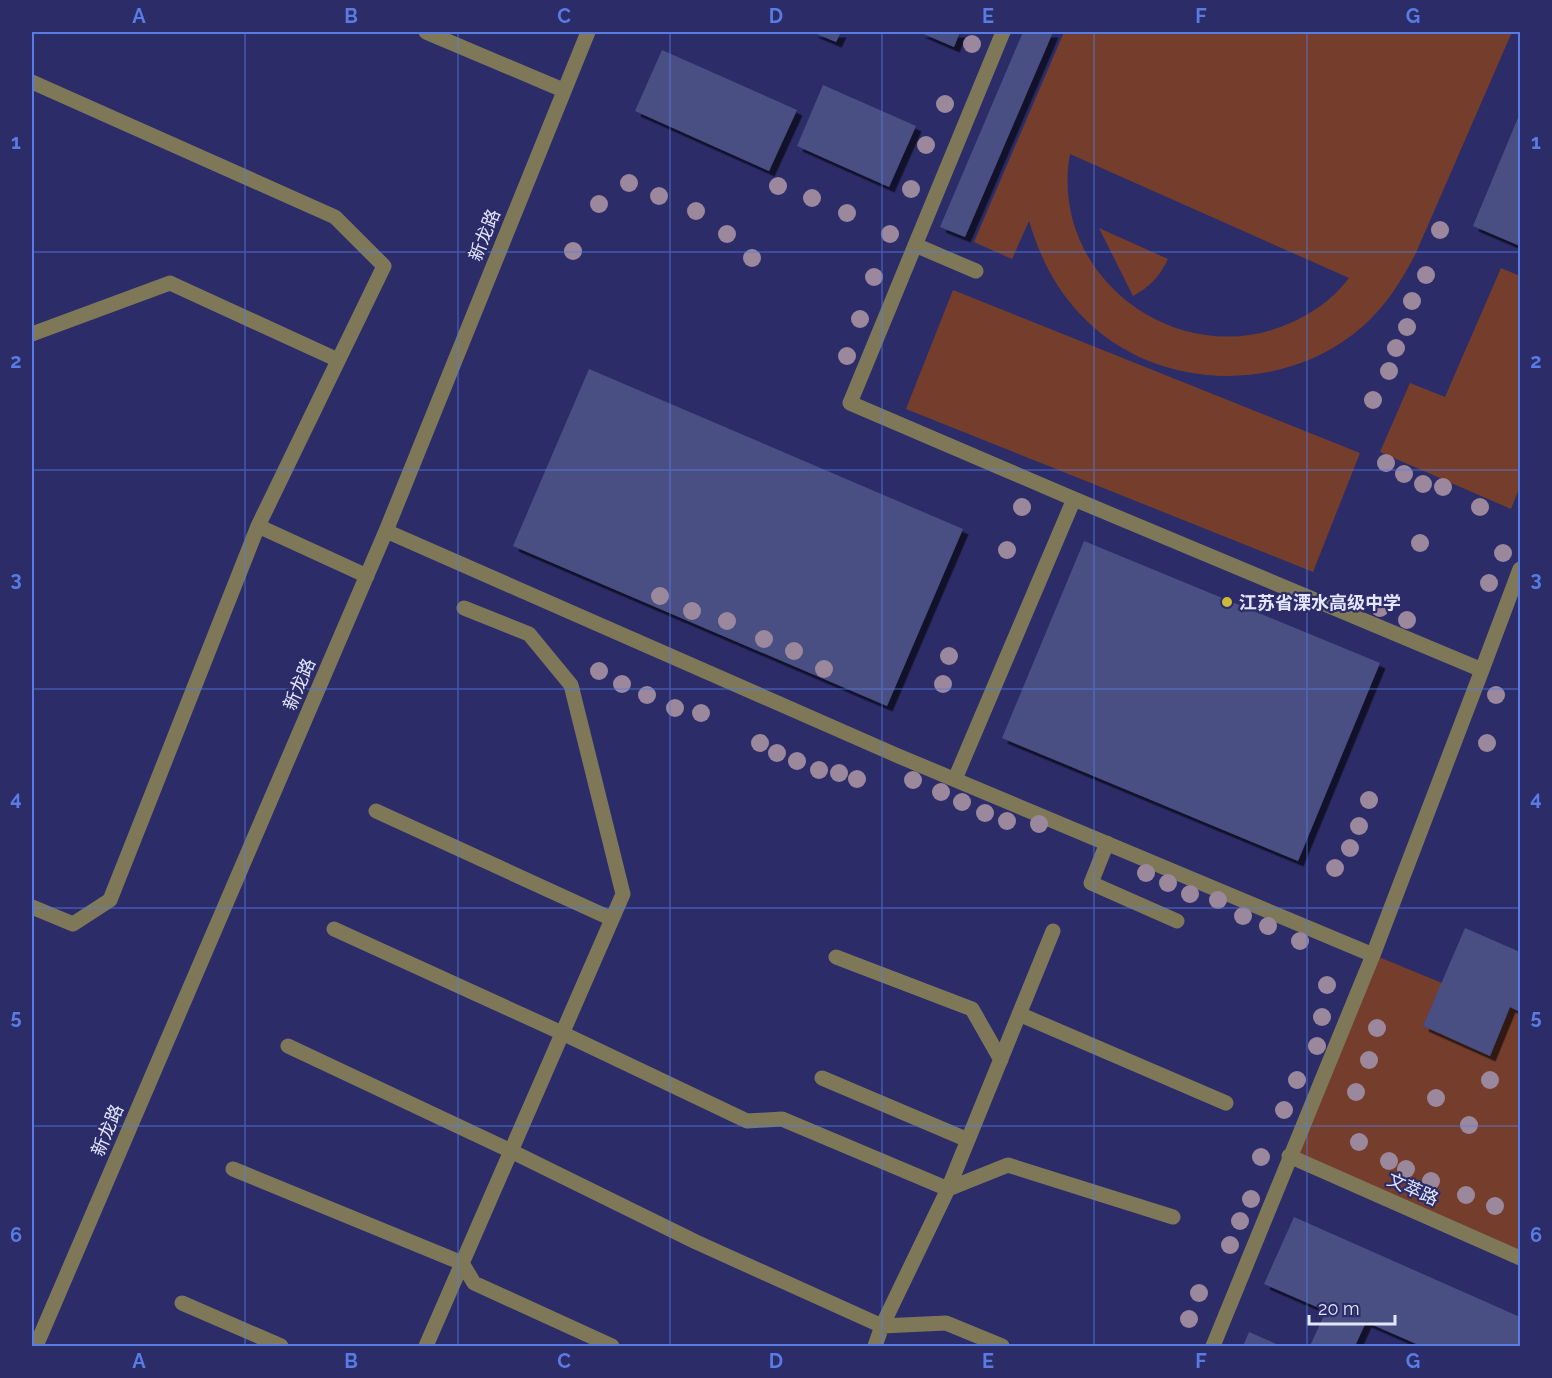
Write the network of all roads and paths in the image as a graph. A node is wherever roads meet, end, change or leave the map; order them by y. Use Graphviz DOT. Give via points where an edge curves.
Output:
graph roads {
  1 [pos="426,32"];
  2 [pos="588,32"];
  3 [pos="1003,32"];
  4 [pos="32,82"];
  5 [pos="563,90"];
  6 [pos="915,244"];
  7 [pos="976,271"];
  8 [pos="32,334"];
  9 [pos="339,360"];
  10 [pos="1074,499"];
  11 [pos="258,526"];
  12 [pos="386,531"];
  13 [pos="1521,569"];
  14 [pos="367,576"];
  15 [pos="464,608"];
  16 [pos="1482,670"];
  17 [pos="955,779"];
  18 [pos="376,811"];
  19 [pos="1107,843"];
  20 [pos="32,907"];
  21 [pos="612,919"];
  22 [pos="1177,921"];
  23 [pos="334,929"];
  24 [pos="1053,931"];
  25 [pos="1373,955"];
  26 [pos="836,957"];
  27 [pos="1019,1014"];
  28 [pos="562,1033"];
  29 [pos="288,1046"];
  30 [pos="1001,1060"];
  31 [pos="822,1078"];
  32 [pos="1226,1103"];
  33 [pos="968,1140"];
  34 [pos="511,1151"];
  35 [pos="1289,1156"];
  36 [pos="233,1169"];
  37 [pos="948,1189"];
  38 [pos="1173,1217"];
  39 [pos="1521,1258"];
  40 [pos="462,1263"];
  41 [pos="182,1303"];
  42 [pos="882,1326"];
  43 [pos="36,1347"];
  44 [pos="281,1347"];
  45 [pos="426,1347"];
  46 [pos="612,1347"];
  47 [pos="875,1347"];
  48 [pos="1002,1347"];
  49 [pos="1213,1347"];
  1 -- 5 [label="street"];
  2 -- 5 [label="street, 新龙路"];
  3 -- 6 [label="street"];
  4 -- 9 [label="street" via="335,217 384,266"];
  5 -- 12 [label="street, 新龙路"];
  6 -- 7 [label="street"];
  6 -- 10 [label="street" via="850,403"];
  8 -- 9 [label="street" via="170,283"];
  9 -- 11 [label="street"];
  10 -- 16 [label="street"];
  10 -- 17 [label="street"];
  11 -- 14 [label="street"];
  11 -- 20 [label="street" via="110,900 73,924"];
  12 -- 14 [label="street, 新龙路"];
  12 -- 17 [label="street"];
  13 -- 16 [label="street"];
  14 -- 43 [label="street, 新龙路"];
  15 -- 21 [label="street" via="529,634 571,685 623,894"];
  16 -- 25 [label="street"];
  17 -- 19 [label="street"];
  18 -- 21 [label="street"];
  19 -- 22 [label="street" via="1091,883"];
  19 -- 25 [label="street"];
  21 -- 28 [label="street"];
  23 -- 28 [label="street"];
  24 -- 27 [label="street"];
  25 -- 35 [label="street"];
  26 -- 30 [label="street" via="972,1009"];
  27 -- 30 [label="street"];
  27 -- 32 [label="street"];
  28 -- 34 [label="street"];
  28 -- 37 [label="street" via="747,1121 782,1119"];
  29 -- 34 [label="street"];
  30 -- 33 [label="street"];
  31 -- 33 [label="street"];
  33 -- 37 [label="street"];
  34 -- 40 [label="street"];
  34 -- 42 [label="street" via="696,1242"];
  35 -- 39 [label="street, 文萃路"];
  35 -- 49 [label="street"];
  36 -- 40 [label="street"];
  37 -- 38 [label="street" via="1008,1165"];
  37 -- 42 [label="street"];
  40 -- 45 [label="street"];
  40 -- 46 [label="street" via="474,1283"];
  41 -- 44 [label="street"];
  42 -- 47 [label="street"];
  42 -- 48 [label="street" via="946,1323"];
}
